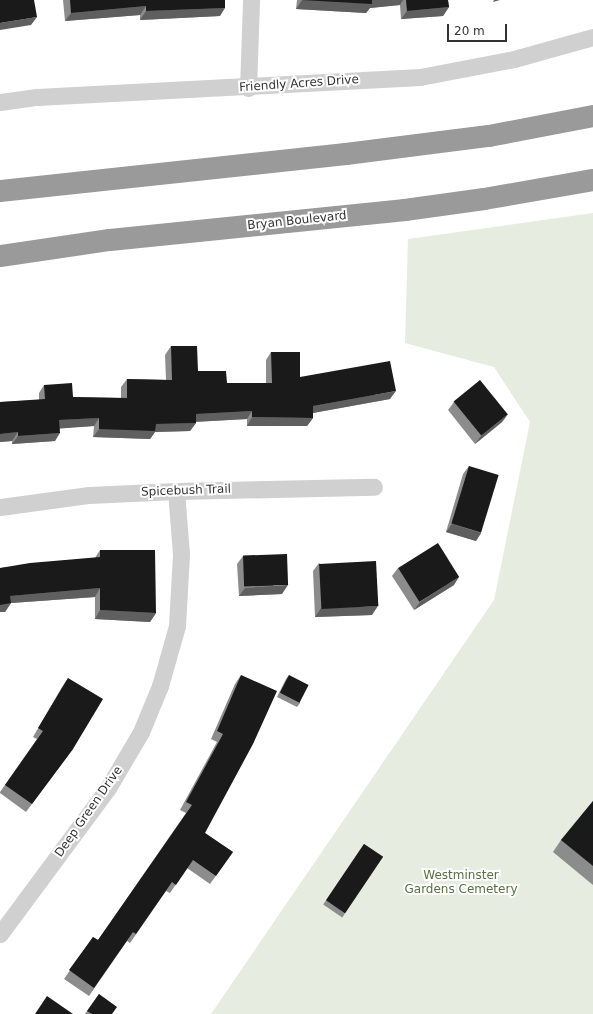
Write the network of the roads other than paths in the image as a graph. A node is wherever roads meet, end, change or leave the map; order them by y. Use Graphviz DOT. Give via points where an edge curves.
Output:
graph roads {
  1 [pos="251,0"];
  2 [pos="593,37"];
  3 [pos="248,88"];
  4 [pos="0,102"];
  5 [pos="593,116"];
  6 [pos="593,180"];
  7 [pos="0,191"];
  8 [pos="0,256"];
  9 [pos="374,487"];
  10 [pos="176,491"];
  11 [pos="0,507"];
  12 [pos="0,934"];
  1 -- 3 [label="street"];
  2 -- 3 [label="street, Friendly Acres Drive" via="514,59 420,77"];
  3 -- 4 [label="street, Friendly Acres Drive" via="37,97"];
  5 -- 7 [label="highway" via="489,136"];
  6 -- 8 [label="highway, Bryan Boulevard" via="405,210 110,240"];
  9 -- 10 [label="street, Spicebush Trail"];
  10 -- 11 [label="street, Spicebush Trail" via="89,495"];
  10 -- 12 [label="street, Deep Green Drive" via="181,554 176,626 160,686 142,732 108,788"];
}
